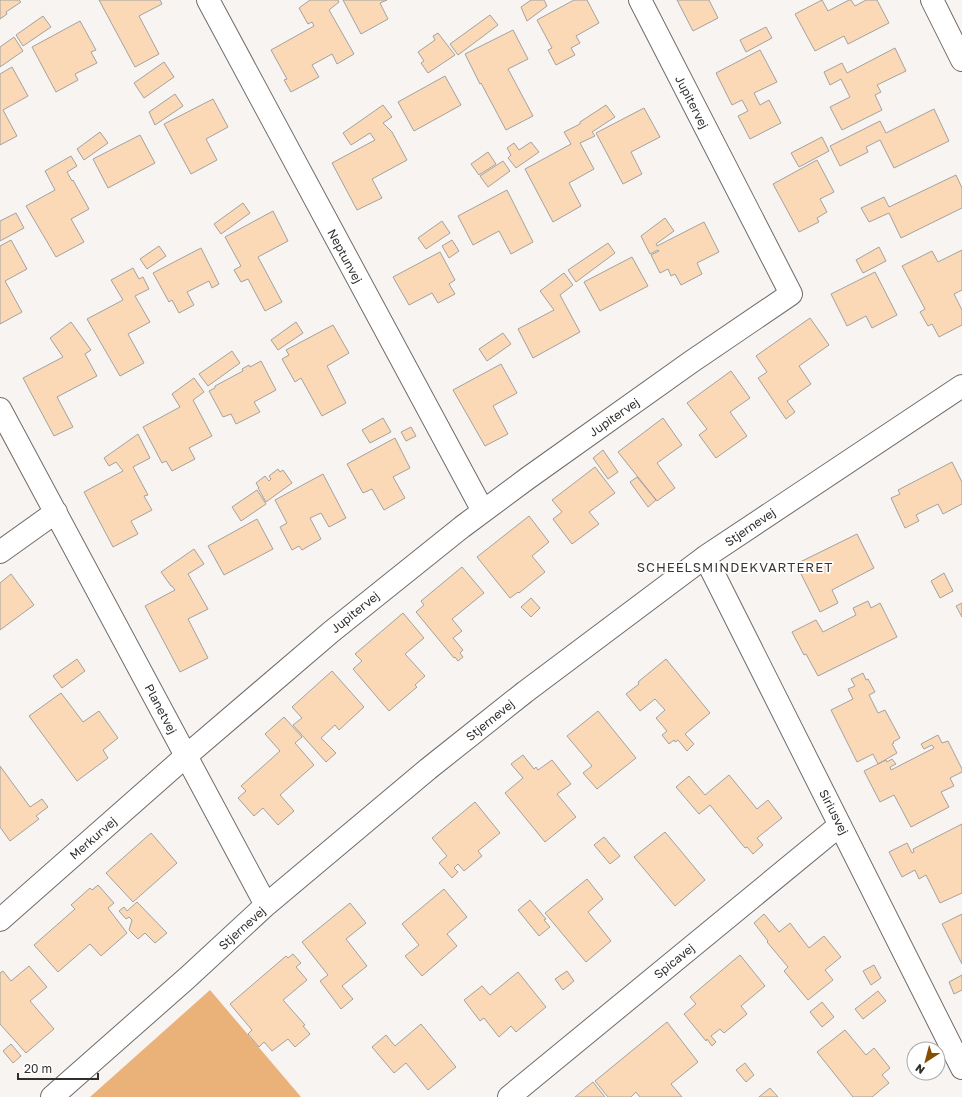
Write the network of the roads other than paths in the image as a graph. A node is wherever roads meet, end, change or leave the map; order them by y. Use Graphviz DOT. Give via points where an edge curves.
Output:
graph roads {
  1 [pos="208,0"];
  2 [pos="640,0"];
  3 [pos="932,0"];
  4 [pos="962,60"];
  5 [pos="962,386"];
  6 [pos="0,409"];
  7 [pos="483,511"];
  8 [pos="56,512"];
  9 [pos="0,552"];
  10 [pos="705,557"];
  11 [pos="186,756"];
  12 [pos="840,825"];
  13 [pos="266,905"];
  14 [pos="0,920"];
  15 [pos="962,1068"];
  16 [pos="52,1097"];
  17 [pos="509,1097"];
  1 -- 7 [label="street, Neptunvej"];
  2 -- 7 [label="street, Jupitervej" via="791,294 691,362"];
  3 -- 4 [label="street"];
  5 -- 10 [label="street, Stjernevej"];
  6 -- 8 [label="street, Planetvej"];
  7 -- 11 [label="street, Jupitervej" via="342,622"];
  8 -- 9 [label="street"];
  8 -- 11 [label="street, Planetvej"];
  10 -- 12 [label="street, Siriusvej"];
  10 -- 13 [label="street, Stjernevej" via="519,696 428,768"];
  11 -- 13 [label="street, Planetvej"];
  11 -- 14 [label="street, Merkurvej"];
  12 -- 15 [label="street, Siriusvej"];
  12 -- 17 [label="street, Spicavej"];
  13 -- 16 [label="street, Stjernevej"];
}
